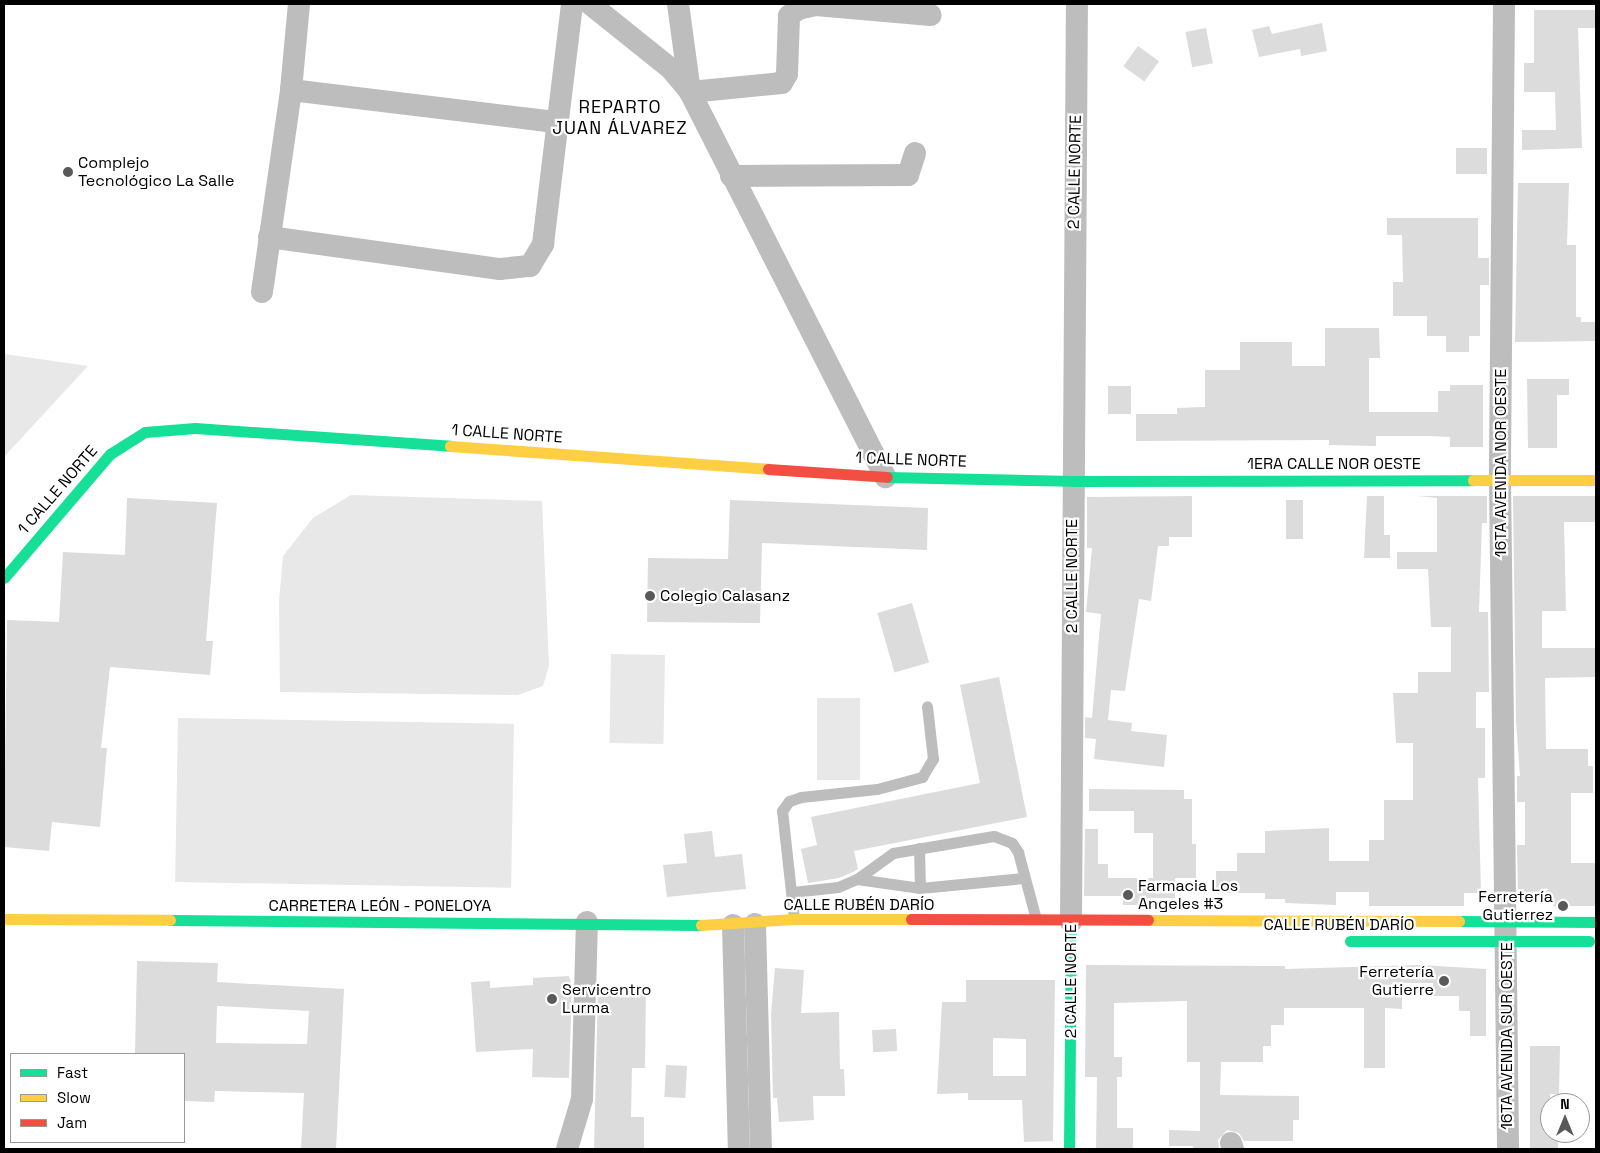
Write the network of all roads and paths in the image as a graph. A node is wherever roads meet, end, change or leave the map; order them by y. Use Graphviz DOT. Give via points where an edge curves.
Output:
graph roads {
  1 [pos="299,4"];
  2 [pos="572,4"];
  3 [pos="590,4"];
  4 [pos="678,4"];
  5 [pos="1077,4"];
  6 [pos="1504,4"];
  7 [pos="931,15"];
  8 [pos="291,90"];
  9 [pos="690,92"];
  10 [pos="555,122"];
  11 [pos="915,153"];
  12 [pos="731,176"];
  13 [pos="269,237"];
  14 [pos="262,292"];
  15 [pos="885,477"];
  16 [pos="1500,480"];
  17 [pos="1596,480"];
  18 [pos="1072,481"];
  19 [pos="4,578"];
  20 [pos="927,706"];
  21 [pos="919,848"];
  22 [pos="1024,878"];
  23 [pos="857,879"];
  24 [pos="920,888"];
  25 [pos="793,892"];
  26 [pos="4,919"];
  27 [pos="794,919"];
  28 [pos="1036,921"];
  29 [pos="587,922"];
  30 [pos="1596,922"];
  31 [pos="733,924"];
  32 [pos="755,924"];
  33 [pos="1506,932"];
  34 [pos="783,933"];
  35 [pos="1071,935"];
  36 [pos="1340,941"];
  37 [pos="1596,941"];
  38 [pos="567,1149"];
  39 [pos="739,1149"];
  40 [pos="761,1149"];
  41 [pos="1069,1149"];
  42 [pos="1508,1149"];
  1 -- 8 [label="street"];
  2 -- 10 [label="street"];
  3 -- 9 [label="street" via="671,69"];
  4 -- 9 [label="street"];
  5 -- 18 [label="street, 2 CALLE NORTE"];
  6 -- 16 [label="street, 16TA AVENIDA NOR OESTE"];
  7 -- 9 [label="street" via="816,5 798,9 789,16 787,74 782,82"];
  8 -- 10 [label="street"];
  8 -- 13 [label="street"];
  9 -- 12 [label="street"];
  10 -- 13 [label="street" via="543,244 530,266 500,268"];
  11 -- 12 [label="street" via="908,175"];
  12 -- 15 [label="street"];
  13 -- 14 [label="street"];
  15 -- 18 [label="street, 1 CALLE NORTE"];
  15 -- 19 [label="street, 1 CALLE NORTE" via="195,428 145,432 110,454"];
  16 -- 17 [label="street, 1ERA CALLE NOR OESTE"];
  16 -- 18 [label="street, 1ERA CALLE NOR OESTE"];
  16 -- 33 [label="street, 16TA AVENIDA NOR OESTE"];
  18 -- 35 [label="street, 2 CALLE NORTE"];
  20 -- 25 [label="lane" via="933,759 922,777 877,789 800,797 782,811"];
  21 -- 22 [label="lane" via="994,836 1012,842 1018,852"];
  21 -- 23 [label="lane" via="893,853"];
  21 -- 24 [label="lane"];
  22 -- 24 [label="lane"];
  22 -- 28 [label="lane"];
  23 -- 24 [label="lane"];
  23 -- 25 [label="lane" via="838,887"];
  25 -- 27 [label="lane"];
  26 -- 29 [label="street, CARRETERA LEÓN - PONELOYA"];
  27 -- 28 [label="street, CALLE RUBÉN DARÍO"];
  27 -- 32 [label="street, CALLE RUBÉN DARÍO"];
  28 -- 35 [label="street, CALLE RUBÉN DARÍO"];
  29 -- 31 [label="street, CARRETERA LEÓN - PONELOYA"];
  29 -- 38 [label="street" via="582,1099"];
  30 -- 33 [label="street, CALLE RUBÉN DARÍO"];
  31 -- 32 [label="street, CARRETERA LEÓN - PONELOYA"];
  31 -- 39 [label="street"];
  32 -- 34 [label="street, CALLE RUBÉN DARÍO"];
  32 -- 40 [label="street"];
  33 -- 35 [label="street, CALLE RUBÉN DARÍO" via="1229,927"];
  33 -- 36 [label="street, CALLE RUBÉN DARÍO"];
  33 -- 37 [label="street, CALLE RUBÉN DARÍO"];
  33 -- 42 [label="street, 16TA AVENIDA SUR OESTE"];
  35 -- 41 [label="street, 2 CALLE NORTE"];
}
